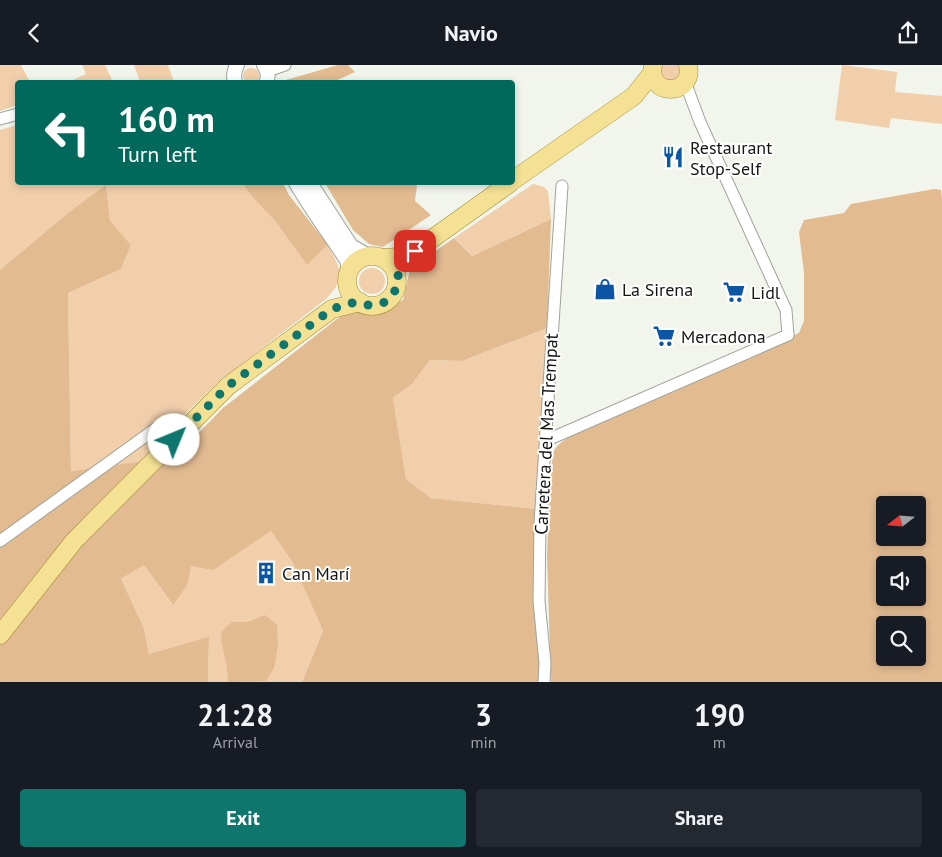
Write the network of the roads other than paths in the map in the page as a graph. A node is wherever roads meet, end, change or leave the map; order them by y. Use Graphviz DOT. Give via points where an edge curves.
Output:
graph roads {
  1 [pos="237,65"];
  2 [pos="285,65"];
  3 [pos="266,73"];
  4 [pos="674,74"];
  5 [pos="233,80"];
  6 [pos="15,115"];
  7 [pos="0,119"];
  8 [pos="515,179"];
  9 [pos="297,185"];
  10 [pos="311,185"];
  11 [pos="507,185"];
  12 [pos="562,185"];
  13 [pos="415,251"];
  14 [pos="376,257"];
  15 [pos="348,277"];
  16 [pos="397,277"];
  17 [pos="360,303"];
  18 [pos="332,309"];
  19 [pos="184,430"];
  20 [pos="546,441"];
  21 [pos="0,541"];
  22 [pos="0,635"];
  23 [pos="544,682"];
  1 -- 5 [label="street"];
  2 -- 3 [label="street"];
  4 -- 8 [label="main road" via="634,96"];
  4 -- 20 [label="street" via="700,122 786,310 788,335"];
  6 -- 7 [label="street"];
  9 -- 15 [label="street" via="347,260"];
  10 -- 14 [label="street" via="351,246"];
  11 -- 13 [label="main road"];
  12 -- 20 [label="street, Carretera del Mas Trempat"];
  13 -- 14 [label="main road" via="398,257"];
  13 -- 16 [label="main road"];
  14 -- 15 [label="main road" via="360,258"];
  14 -- 16 [label="main road" via="390,263"];
  15 -- 17 [label="main road" via="349,291"];
  15 -- 18 [label="main road"];
  16 -- 17 [label="main road" via="397,285 389,299 375,305"];
  17 -- 18 [label="main road"];
  18 -- 19 [label="main road" via="228,386"];
  19 -- 21 [label="street" via="171,423 158,427"];
  19 -- 22 [label="main road" via="74,541"];
  20 -- 23 [label="street, Carretera del Mas Trempat" via="539,601"];
}
